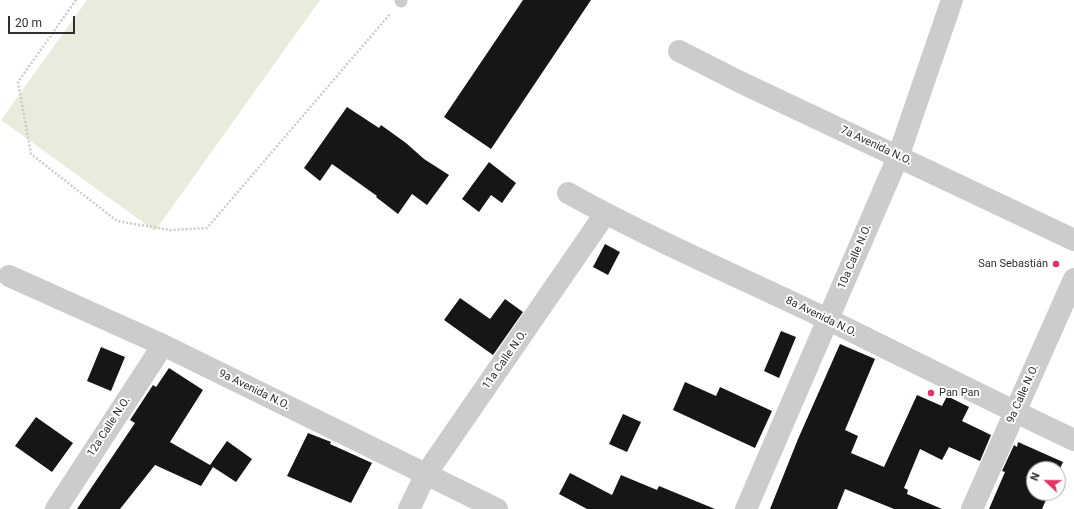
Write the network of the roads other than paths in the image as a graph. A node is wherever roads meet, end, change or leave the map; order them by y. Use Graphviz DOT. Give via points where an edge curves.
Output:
graph roads {
  1 [pos="952,0"];
  2 [pos="679,51"];
  3 [pos="898,157"];
  4 [pos="568,193"];
  5 [pos="605,214"];
  6 [pos="1074,240"];
  7 [pos="9,276"];
  8 [pos="1074,279"];
  9 [pos="828,319"];
  10 [pos="163,345"];
  11 [pos="1014,412"];
  12 [pos="1074,440"];
  13 [pos="426,474"];
  14 [pos="56,509"];
  15 [pos="409,509"];
  16 [pos="497,509"];
  17 [pos="746,509"];
  18 [pos="972,509"];
  1 -- 3 [label="street, 10a Calle N.O."];
  2 -- 3 [label="street, 7a Avenida N.O."];
  3 -- 6 [label="street, 7a Avenida N.O."];
  3 -- 9 [label="street, 10a Calle N.O."];
  4 -- 5 [label="street, 8a Avenida N.O."];
  5 -- 9 [label="street, 8a Avenida N.O."];
  5 -- 13 [label="street, 11a Calle N.O."];
  7 -- 10 [label="street, 9a Avenida N.O."];
  8 -- 11 [label="street, 9a Calle N.O."];
  9 -- 11 [label="street, 8a Avenida N.O."];
  9 -- 17 [label="street, 10a Calle N.O."];
  10 -- 13 [label="street, 9a Avenida N.O."];
  10 -- 14 [label="street, 12a Calle N.O."];
  11 -- 12 [label="street, 8a Avenida N.O."];
  11 -- 18 [label="street, 9a Calle N.O."];
  13 -- 15 [label="street, 11a Calle N.O."];
  13 -- 16 [label="street, 9a Avenida N.O."];
}
